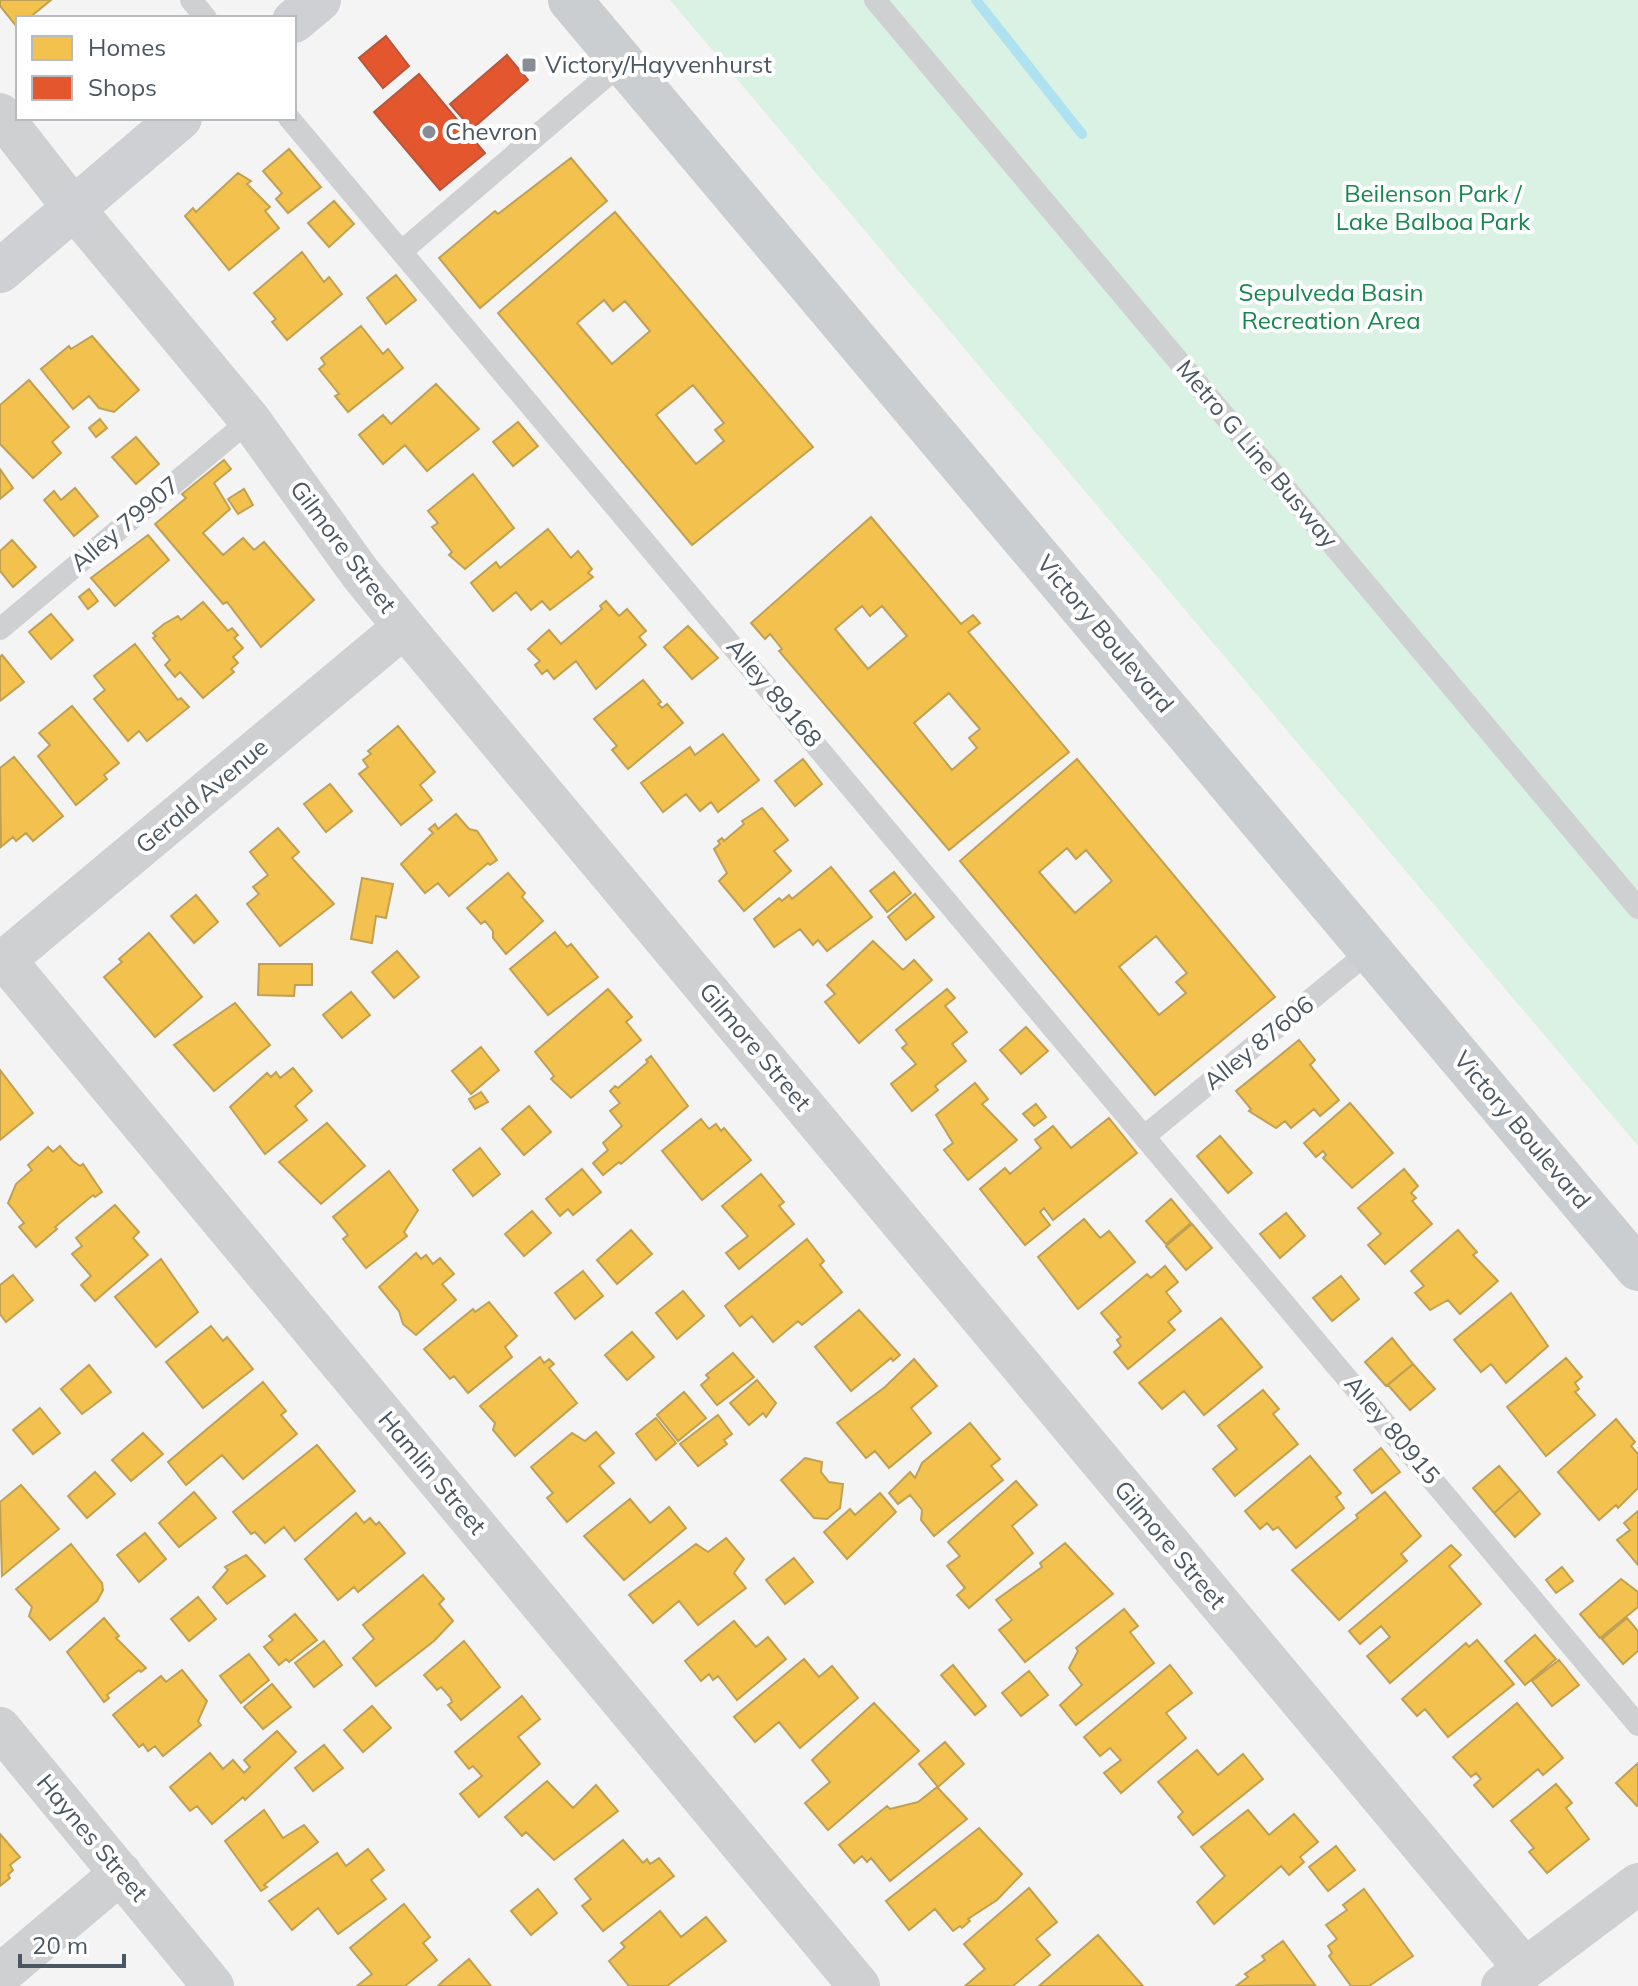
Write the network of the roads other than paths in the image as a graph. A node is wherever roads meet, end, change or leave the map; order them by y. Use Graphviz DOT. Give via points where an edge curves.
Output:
graph roads {
  1 [pos="191,0"];
  2 [pos="319,0"];
  3 [pos="570,0"];
  4 [pos="875,0"];
  5 [pos="204,16"];
  6 [pos="296,19"];
  7 [pos="623,62"];
  8 [pos="0,114"];
  9 [pos="178,120"];
  10 [pos="291,120"];
  11 [pos="75,210"];
  12 [pos="402,251"];
  13 [pos="0,271"];
  14 [pos="250,420"];
  15 [pos="404,627"];
  16 [pos="0,629"];
  17 [pos="1638,908"];
  18 [pos="1371,950"];
  19 [pos="2,962"];
  20 [pos="1146,1135"];
  21 [pos="1638,1269"];
  22 [pos="1638,1725"];
  23 [pos="0,1728"];
  24 [pos="121,1873"];
  25 [pos="1638,1884"];
  26 [pos="0,1975"];
  27 [pos="1514,1978"];
  28 [pos="213,1986"];
  29 [pos="859,1986"];
  1 -- 5 [label="lane"];
  2 -- 6 [label="main road"];
  3 -- 7 [label="main road, Victory Boulevard"];
  4 -- 17 [label="lane, Metro G Line Busway"];
  7 -- 12 [label="lane"];
  7 -- 18 [label="main road, Victory Boulevard"];
  8 -- 11 [label="street, Gilmore Street"];
  9 -- 11 [label="main road"];
  10 -- 12 [label="lane, Alley 89168"];
  11 -- 13 [label="main road"];
  11 -- 14 [label="street, Gilmore Street"];
  12 -- 20 [label="lane, Alley 89168"];
  14 -- 15 [label="street, Gilmore Street"];
  14 -- 16 [label="lane, Alley 79907"];
  15 -- 19 [label="street, Gerald Avenue"];
  15 -- 27 [label="street, Gilmore Street"];
  18 -- 20 [label="lane, Alley 87606"];
  18 -- 21 [label="main road, Victory Boulevard"];
  19 -- 29 [label="street, Hamlin Street"];
  20 -- 22 [label="lane, Alley 80915"];
  23 -- 24 [label="street, Haynes Street"];
  24 -- 26 [label="street"];
  24 -- 28 [label="street, Haynes Street"];
  25 -- 27 [label="street"];
}
